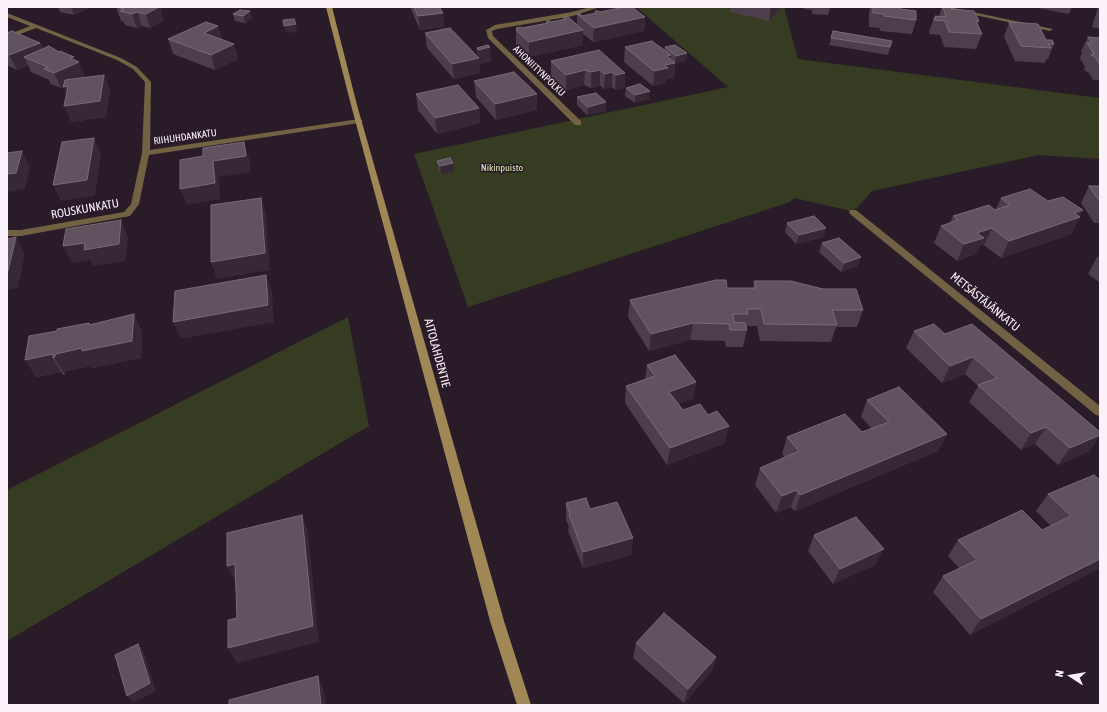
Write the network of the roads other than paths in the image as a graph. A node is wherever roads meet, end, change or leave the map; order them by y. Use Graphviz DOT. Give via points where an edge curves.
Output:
graph roads {
  1 [pos="329,7"];
  2 [pos="597,7"];
  3 [pos="940,7"];
  4 [pos="7,15"];
  5 [pos="34,27"];
  6 [pos="1050,29"];
  7 [pos="7,37"];
  8 [pos="359,121"];
  9 [pos="578,123"];
  10 [pos="146,153"];
  11 [pos="853,212"];
  12 [pos="7,233"];
  13 [pos="1100,412"];
  14 [pos="524,705"];
  1 -- 8 [label="main road, AITOLAHDENTIE"];
  2 -- 9 [label="street, AHONIITYNPOLKU" via="489,30 490,36"];
  3 -- 6 [label="street"];
  4 -- 5 [label="street, RIIHUHDANKATU"];
  5 -- 7 [label="street"];
  5 -- 10 [label="street, RIIHUHDANKATU" via="119,59 135,68 148,82"];
  8 -- 10 [label="street, RIIHUHDANKATU"];
  8 -- 14 [label="main road, AITOLAHDENTIE" via="497,621"];
  10 -- 12 [label="street, ROUSKUNKATU" via="135,204 127,214 21,233"];
  11 -- 13 [label="street, METSÄSTÄJÄNKATU"];
}
